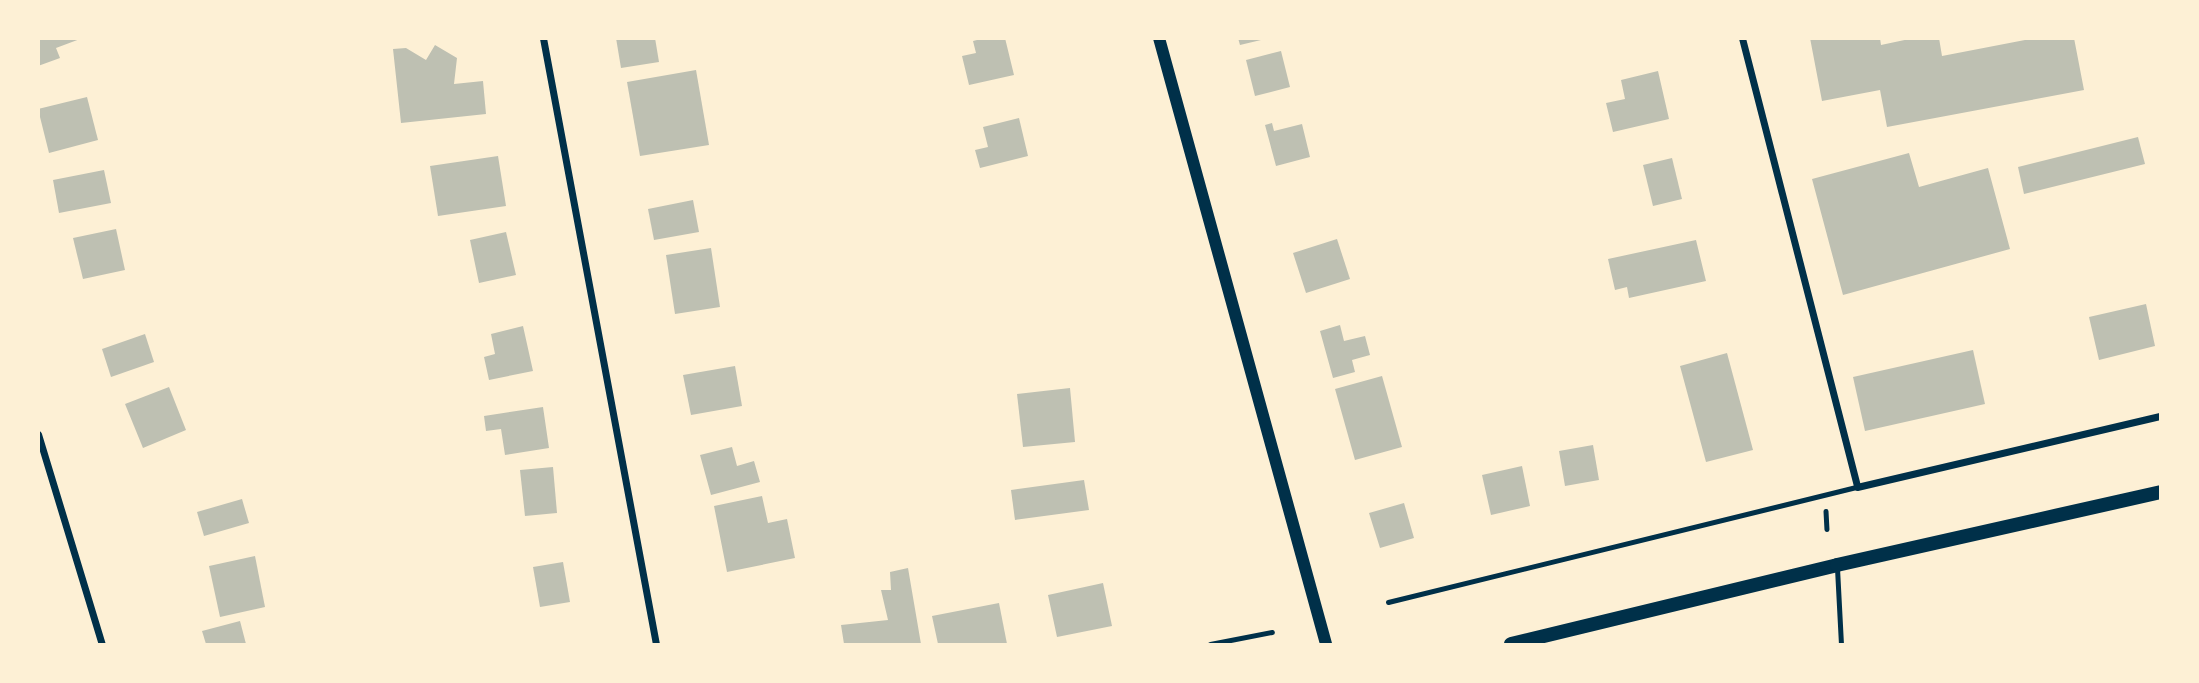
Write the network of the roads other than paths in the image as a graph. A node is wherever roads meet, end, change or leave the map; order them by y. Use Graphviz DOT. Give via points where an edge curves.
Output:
graph roads {
  1 [pos="543,38"];
  2 [pos="1159,38"];
  3 [pos="1742,38"];
  4 [pos="2161,416"];
  5 [pos="38,434"];
  6 [pos="1857,487"];
  7 [pos="2161,492"];
  8 [pos="1837,565"];
  9 [pos="1388,602"];
  10 [pos="1272,632"];
  11 [pos="102,645"];
  12 [pos="656,645"];
  13 [pos="1210,645"];
  14 [pos="1326,645"];
  15 [pos="1511,645"];
  16 [pos="1841,645"];
  1 -- 12 [label="street"];
  2 -- 14 [label="street"];
  3 -- 6 [label="street"];
  4 -- 6 [label="street"];
  5 -- 11 [label="street"];
  6 -- 9 [label="lane"];
  7 -- 8 [label="main road"];
  8 -- 15 [label="main road"];
  8 -- 16 [label="lane"];
  10 -- 13 [label="lane"];
}
